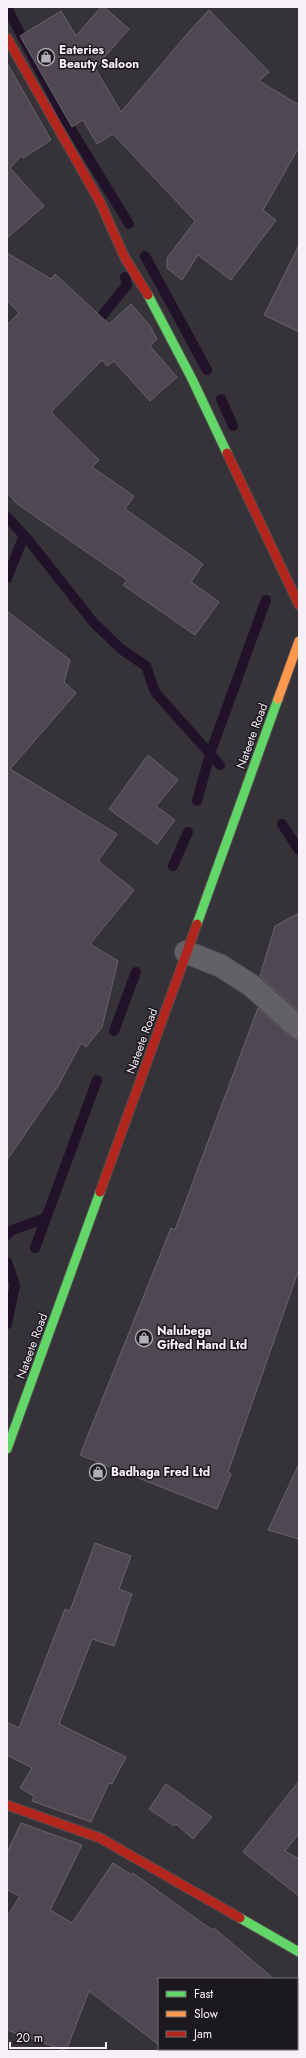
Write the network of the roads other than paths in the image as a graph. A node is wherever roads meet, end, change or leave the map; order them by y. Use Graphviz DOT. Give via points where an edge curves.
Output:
graph roads {
  1 [pos="7,38"];
  2 [pos="299,605"];
  3 [pos="299,641"];
  4 [pos="186,952"];
  5 [pos="299,1028"];
  6 [pos="7,1449"];
  7 [pos="7,1805"];
  8 [pos="299,1952"];
  1 -- 2 [label="street" via="100,202 125,258 150,298 192,379"];
  3 -- 4 [label="street, Nateete Road"];
  4 -- 5 [label="street" via="221,966 252,986"];
  4 -- 6 [label="street, Nateete Road"];
  7 -- 8 [label="street" via="100,1838"];
}
